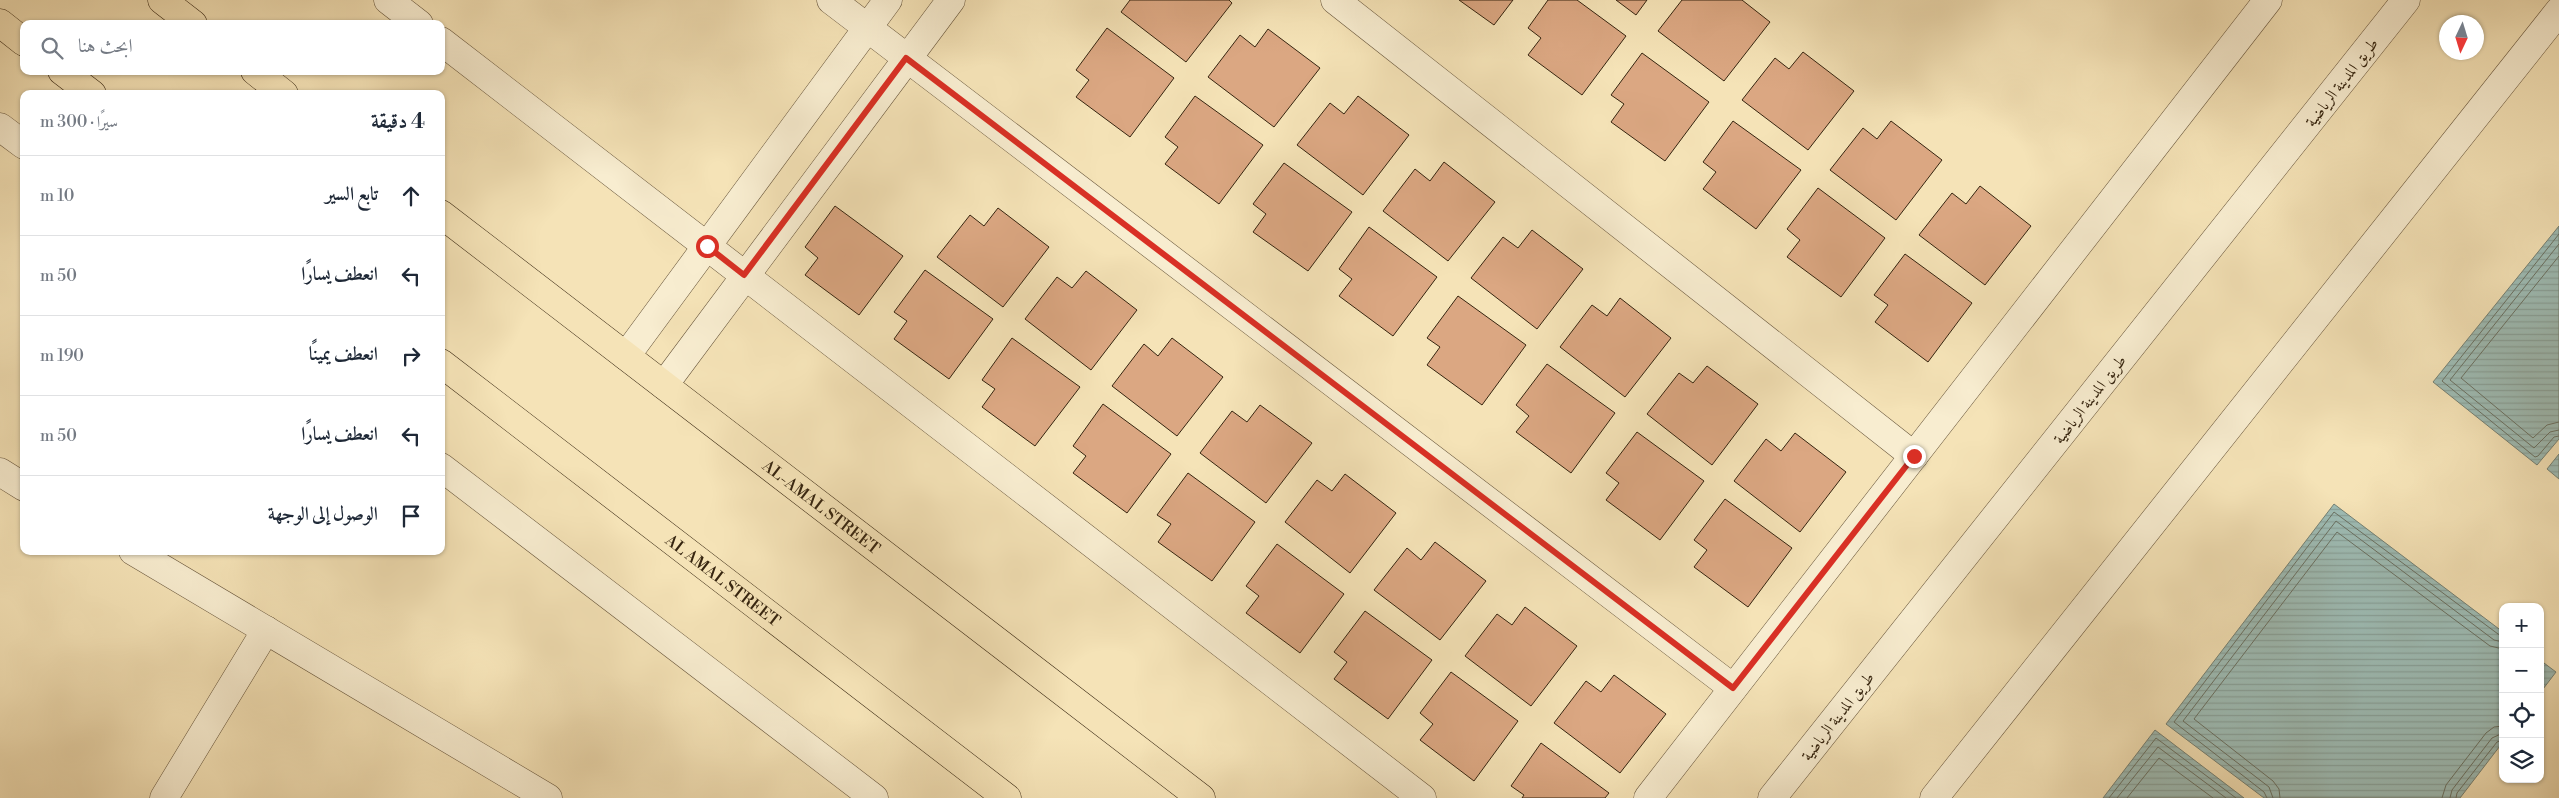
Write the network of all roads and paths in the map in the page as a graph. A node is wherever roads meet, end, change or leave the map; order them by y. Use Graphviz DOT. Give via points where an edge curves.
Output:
graph roads {
  1 [pos="162,0"];
  2 [pos="388,0"];
  3 [pos="831,0"];
  4 [pos="888,0"];
  5 [pos="950,0"];
  6 [pos="1335,0"];
  7 [pos="2268,0"];
  8 [pos="2406,0"];
  9 [pos="2559,11"];
  10 [pos="188,20"];
  11 [pos="414,20"];
  12 [pos="0,23"];
  13 [pos="866,29"];
  14 [pos="20,39"];
  15 [pos="445,44"];
  16 [pos="906,58"];
  17 [pos="67,75"];
  18 [pos="260,75"];
  19 [pos="87,90"];
  20 [pos="279,90"];
  21 [pos="0,127"];
  22 [pos="20,142"];
  23 [pos="445,217"];
  24 [pos="707,246"];
  25 [pos="744,275"];
  26 [pos="626,356"];
  27 [pos="445,366"];
  28 [pos="664,385"];
  29 [pos="1914,456"];
  30 [pos="445,470"];
  31 [pos="0,472"];
  32 [pos="20,484"];
  33 [pos="140,555"];
  34 [pos="266,630"];
  35 [pos="1733,688"];
  36 [pos="164,798"];
  37 [pos="548,798"];
  38 [pos="874,798"];
  39 [pos="1007,798"];
  40 [pos="1201,798"];
  41 [pos="1422,798"];
  42 [pos="1648,798"];
  43 [pos="1772,798"];
  44 [pos="1934,798"];
  1 -- 10 [label="main road"];
  2 -- 11 [label="street"];
  3 -- 13 [label="street"];
  4 -- 13 [label="street"];
  5 -- 16 [label="street"];
  6 -- 29 [label="street"];
  7 -- 29 [label="street"];
  8 -- 43 [label="street, طريق المدينة الرياضية"];
  9 -- 44 [label="street"];
  12 -- 14 [label="main road"];
  13 -- 16 [label="street"];
  13 -- 24 [label="street"];
  15 -- 24 [label="street"];
  16 -- 25 [label="street"];
  16 -- 35 [label="street"];
  17 -- 19 [label="main road"];
  18 -- 20 [label="main road"];
  21 -- 22 [label="street"];
  23 -- 26 [label="main road, AL-AMAL STREET"];
  24 -- 25 [label="street"];
  24 -- 26 [label="street"];
  25 -- 28 [label="street"];
  25 -- 41 [label="street"];
  26 -- 28 [label="main road, AL-AMAL STREET"];
  27 -- 39 [label="main road, AL AMAL STREET"];
  28 -- 40 [label="main road, AL-AMAL STREET"];
  29 -- 35 [label="street"];
  30 -- 38 [label="street"];
  31 -- 32 [label="street"];
  33 -- 34 [label="street"];
  34 -- 36 [label="street"];
  34 -- 37 [label="street"];
  35 -- 42 [label="street"];
}
